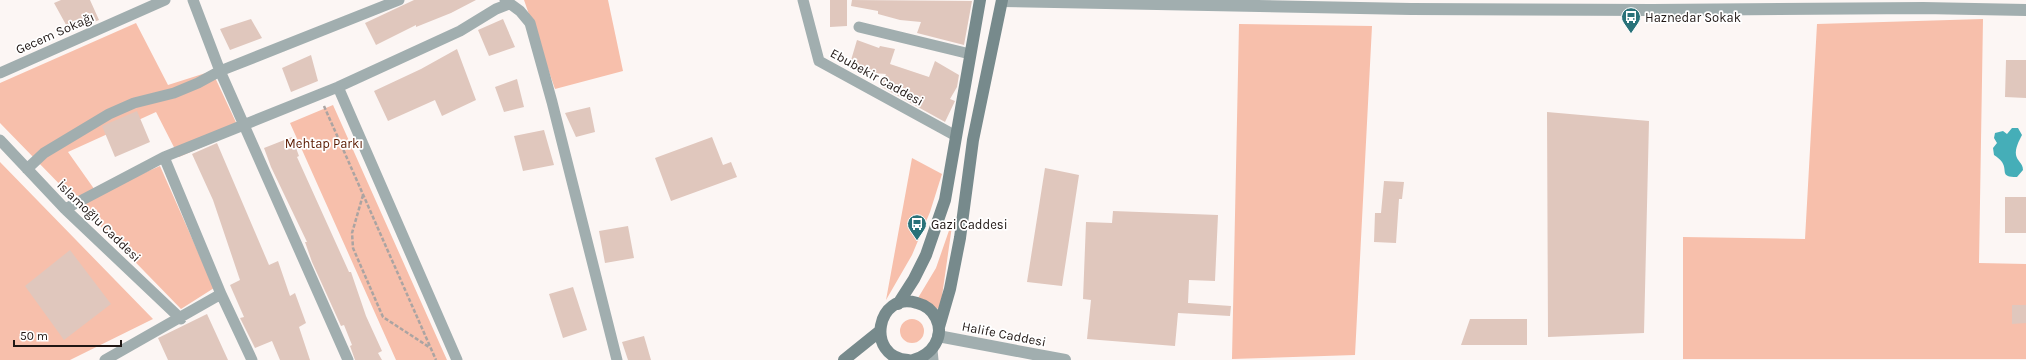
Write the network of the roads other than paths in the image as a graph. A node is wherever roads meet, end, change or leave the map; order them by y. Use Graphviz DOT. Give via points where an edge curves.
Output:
graph roads {
  1 [pos="165,0"];
  2 [pos="193,0"];
  3 [pos="399,0"];
  4 [pos="803,0"];
  5 [pos="980,0"];
  6 [pos="1001,0"];
  7 [pos="506,2"];
  8 [pos="1923,4"];
  9 [pos="1527,5"];
  10 [pos="1788,5"];
  11 [pos="2026,10"];
  12 [pos="859,27"];
  13 [pos="970,54"];
  14 [pos="220,71"];
  15 [pos="0,73"];
  16 [pos="338,87"];
  17 [pos="244,125"];
  18 [pos="956,136"];
  19 [pos="0,140"];
  20 [pos="973,140"];
  21 [pos="164,157"];
  22 [pos="27,168"];
  23 [pos="65,209"];
  24 [pos="222,294"];
  25 [pos="898,304"];
  26 [pos="181,318"];
  27 [pos="880,331"];
  28 [pos="938,332"];
  29 [pos="932,355"];
  30 [pos="1035,357"];
  31 [pos="899,359"];
  32 [pos="105,360"];
  33 [pos="252,360"];
  34 [pos="348,360"];
  35 [pos="457,360"];
  36 [pos="618,360"];
  37 [pos="844,360"];
  38 [pos="913,360"];
  39 [pos="1064,360"];
  1 -- 15 [label="street, Gecem Sokağı"];
  2 -- 14 [label="street"];
  3 -- 14 [label="street"];
  4 -- 18 [label="street, Ebubekir Caddesi" via="819,61"];
  5 -- 13 [label="main road"];
  6 -- 9 [label="street"];
  6 -- 20 [label="main road"];
  7 -- 16 [label="street" via="460,31"];
  7 -- 36 [label="street" via="520,11 530,23"];
  8 -- 10 [label="street"];
  8 -- 11 [label="street"];
  9 -- 10 [label="street"];
  12 -- 13 [label="street"];
  13 -- 18 [label="main road"];
  14 -- 17 [label="street"];
  14 -- 22 [label="street" via="174,93 134,103 109,114 44,153"];
  16 -- 17 [label="street"];
  16 -- 35 [label="street"];
  17 -- 21 [label="street"];
  17 -- 34 [label="street"];
  18 -- 20 [label="main road, Ebubekir Caddesi"];
  18 -- 25 [label="main road" via="945,200 937,227 914,279"];
  19 -- 22 [label="street, İslamoğlu Caddesi"];
  20 -- 28 [label="main road" via="960,238 950,290"];
  21 -- 23 [label="street"];
  21 -- 24 [label="street"];
  22 -- 23 [label="street, İslamoğlu Caddesi"];
  23 -- 26 [label="street, İslamoğlu Caddesi"];
  24 -- 26 [label="street"];
  24 -- 33 [label="street"];
  25 -- 27 [label="main road" via="887,312 881,321"];
  25 -- 28 [label="main road" via="923,304 936,318"];
  26 -- 32 [label="street"];
  27 -- 31 [label="main road" via="881,341 886,350"];
  27 -- 37 [label="main road"];
  28 -- 29 [label="main road"];
  28 -- 30 [label="street, Halife Caddesi"];
  29 -- 38 [label="main road"];
  30 -- 39 [label="street, Halife Caddesi"];
}
